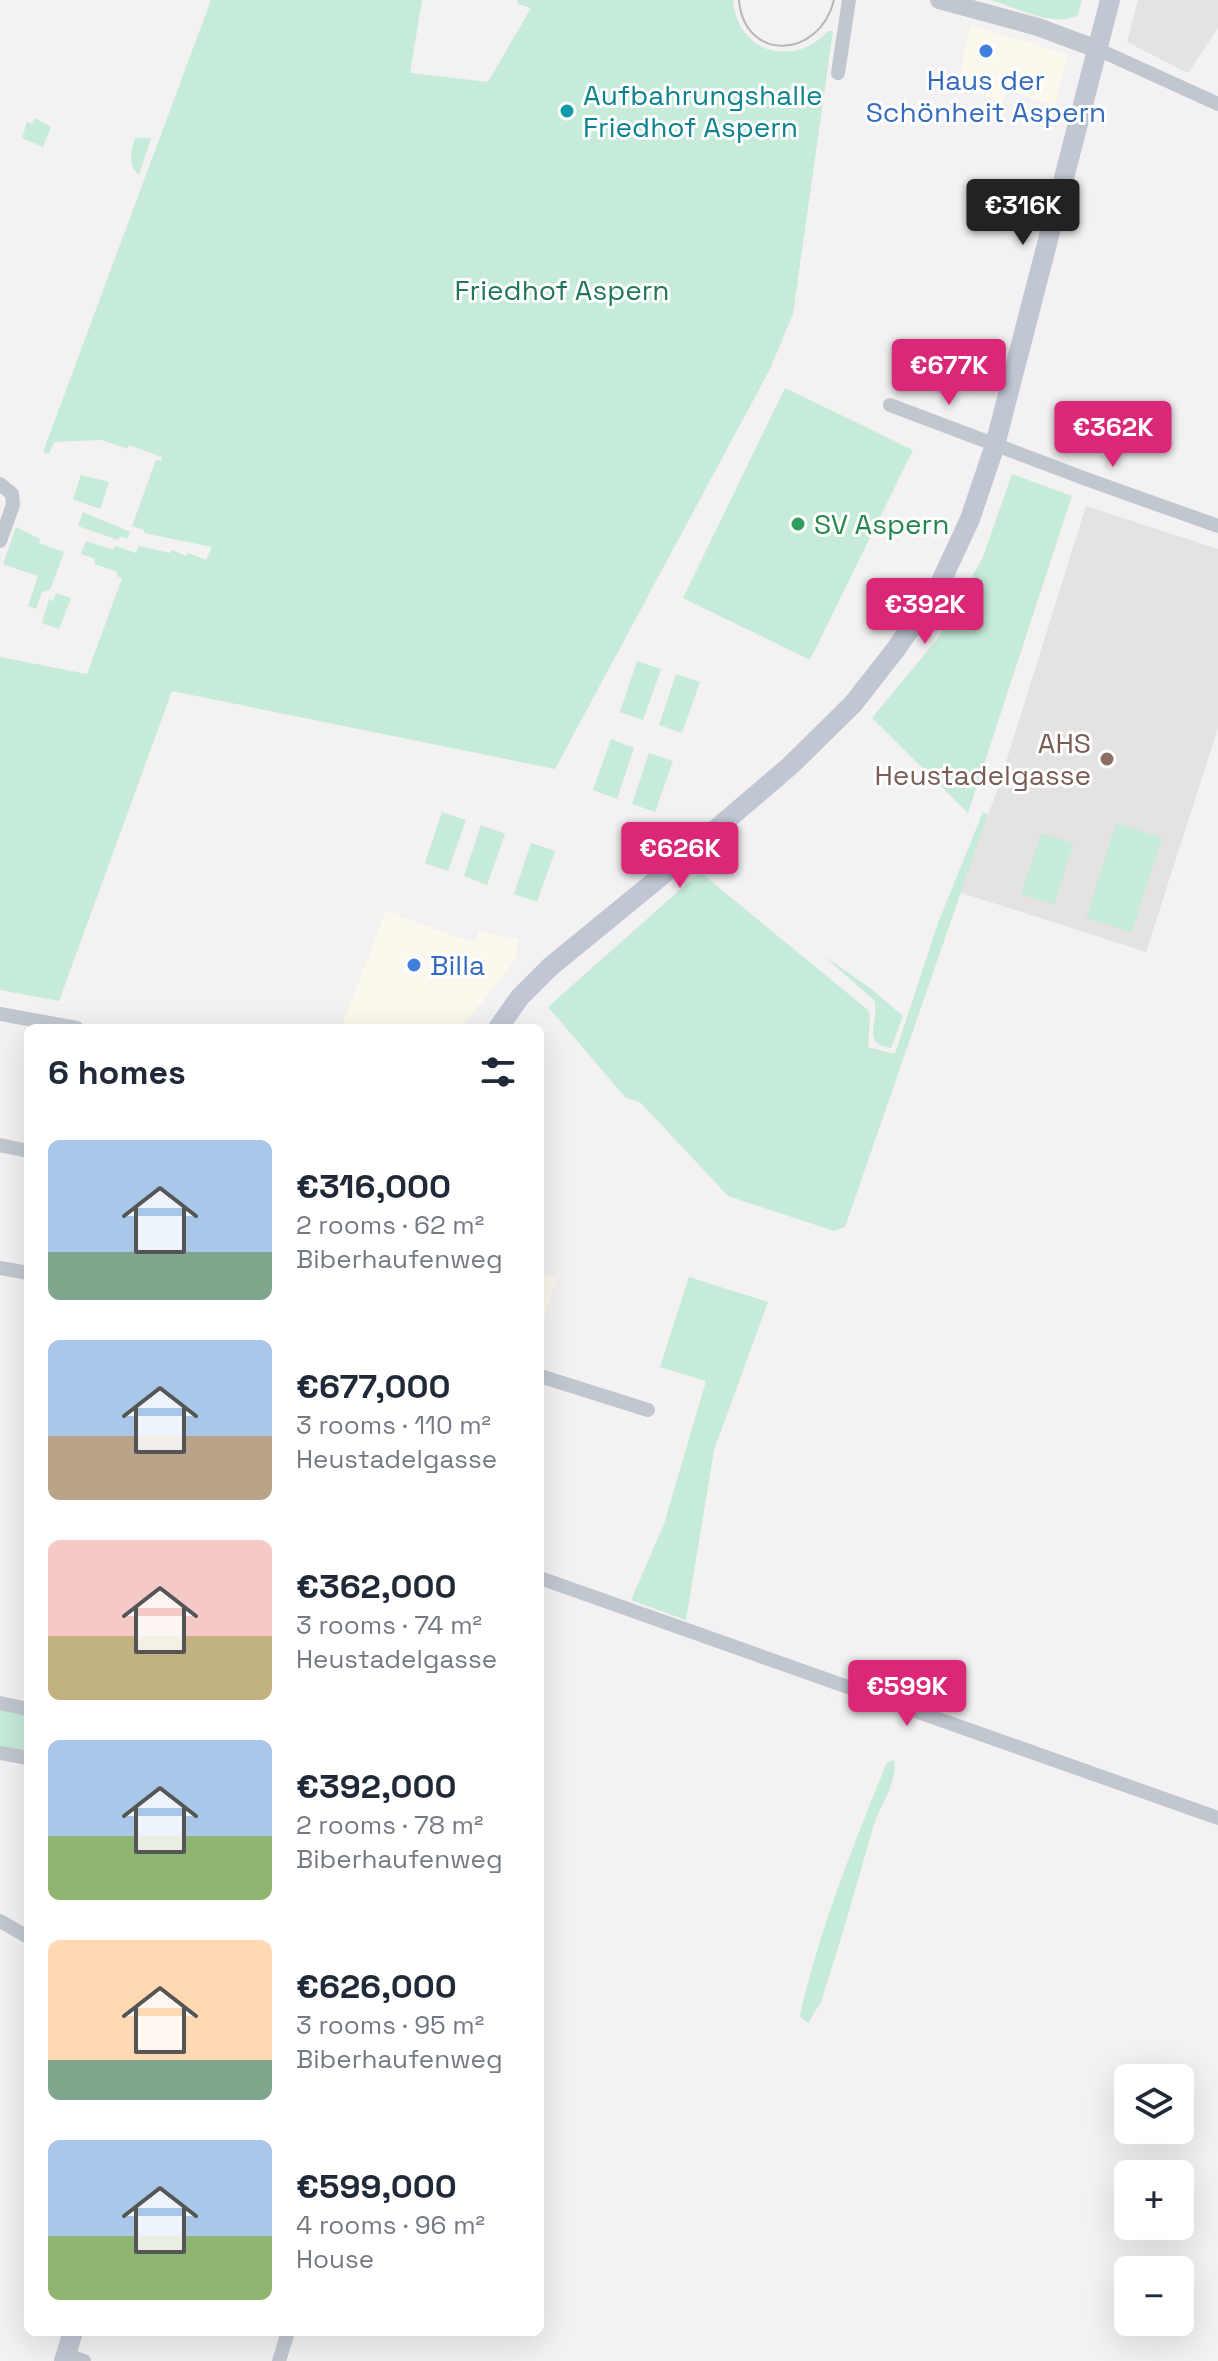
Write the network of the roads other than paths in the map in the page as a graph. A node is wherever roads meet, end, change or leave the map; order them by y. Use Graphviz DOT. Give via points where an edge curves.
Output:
graph roads {
  1 [pos="849,0"];
  2 [pos="939,0"];
  3 [pos="1110,0"];
  4 [pos="1097,49"];
  5 [pos="838,73"];
  6 [pos="1218,104"];
  7 [pos="890,405"];
  8 [pos="995,445"];
  9 [pos="0,484"];
  10 [pos="1218,526"];
  11 [pos="0,541"];
  12 [pos="0,1014"];
  13 [pos="55,1024"];
  14 [pos="501,1024"];
  15 [pos="0,1145"];
  16 [pos="24,1150"];
  17 [pos="0,1268"];
  18 [pos="24,1272"];
  19 [pos="544,1377"];
  20 [pos="648,1410"];
  21 [pos="544,1579"];
  22 [pos="0,1703"];
  23 [pos="24,1708"];
  24 [pos="0,1753"];
  25 [pos="24,1757"];
  26 [pos="1218,1818"];
  27 [pos="0,1921"];
  28 [pos="24,1935"];
  29 [pos="73,2336"];
  30 [pos="287,2336"];
  31 [pos="71,2359"];
  32 [pos="279,2361"];
  1 -- 5 [label="street"];
  2 -- 4 [label="street"];
  3 -- 4 [label="main road"];
  4 -- 6 [label="street"];
  4 -- 8 [label="main road"];
  7 -- 8 [label="street"];
  8 -- 10 [label="street"];
  8 -- 14 [label="main road" via="970,519 937,590 853,704 791,765 537,979"];
  9 -- 11 [label="street" via="12,494 13,505"];
  12 -- 13 [label="street"];
  15 -- 16 [label="street"];
  17 -- 18 [label="street"];
  19 -- 20 [label="street"];
  21 -- 26 [label="street"];
  22 -- 23 [label="street"];
  24 -- 25 [label="street"];
  27 -- 28 [label="street"];
  29 -- 31 [label="main road"];
  30 -- 32 [label="street"];
}
